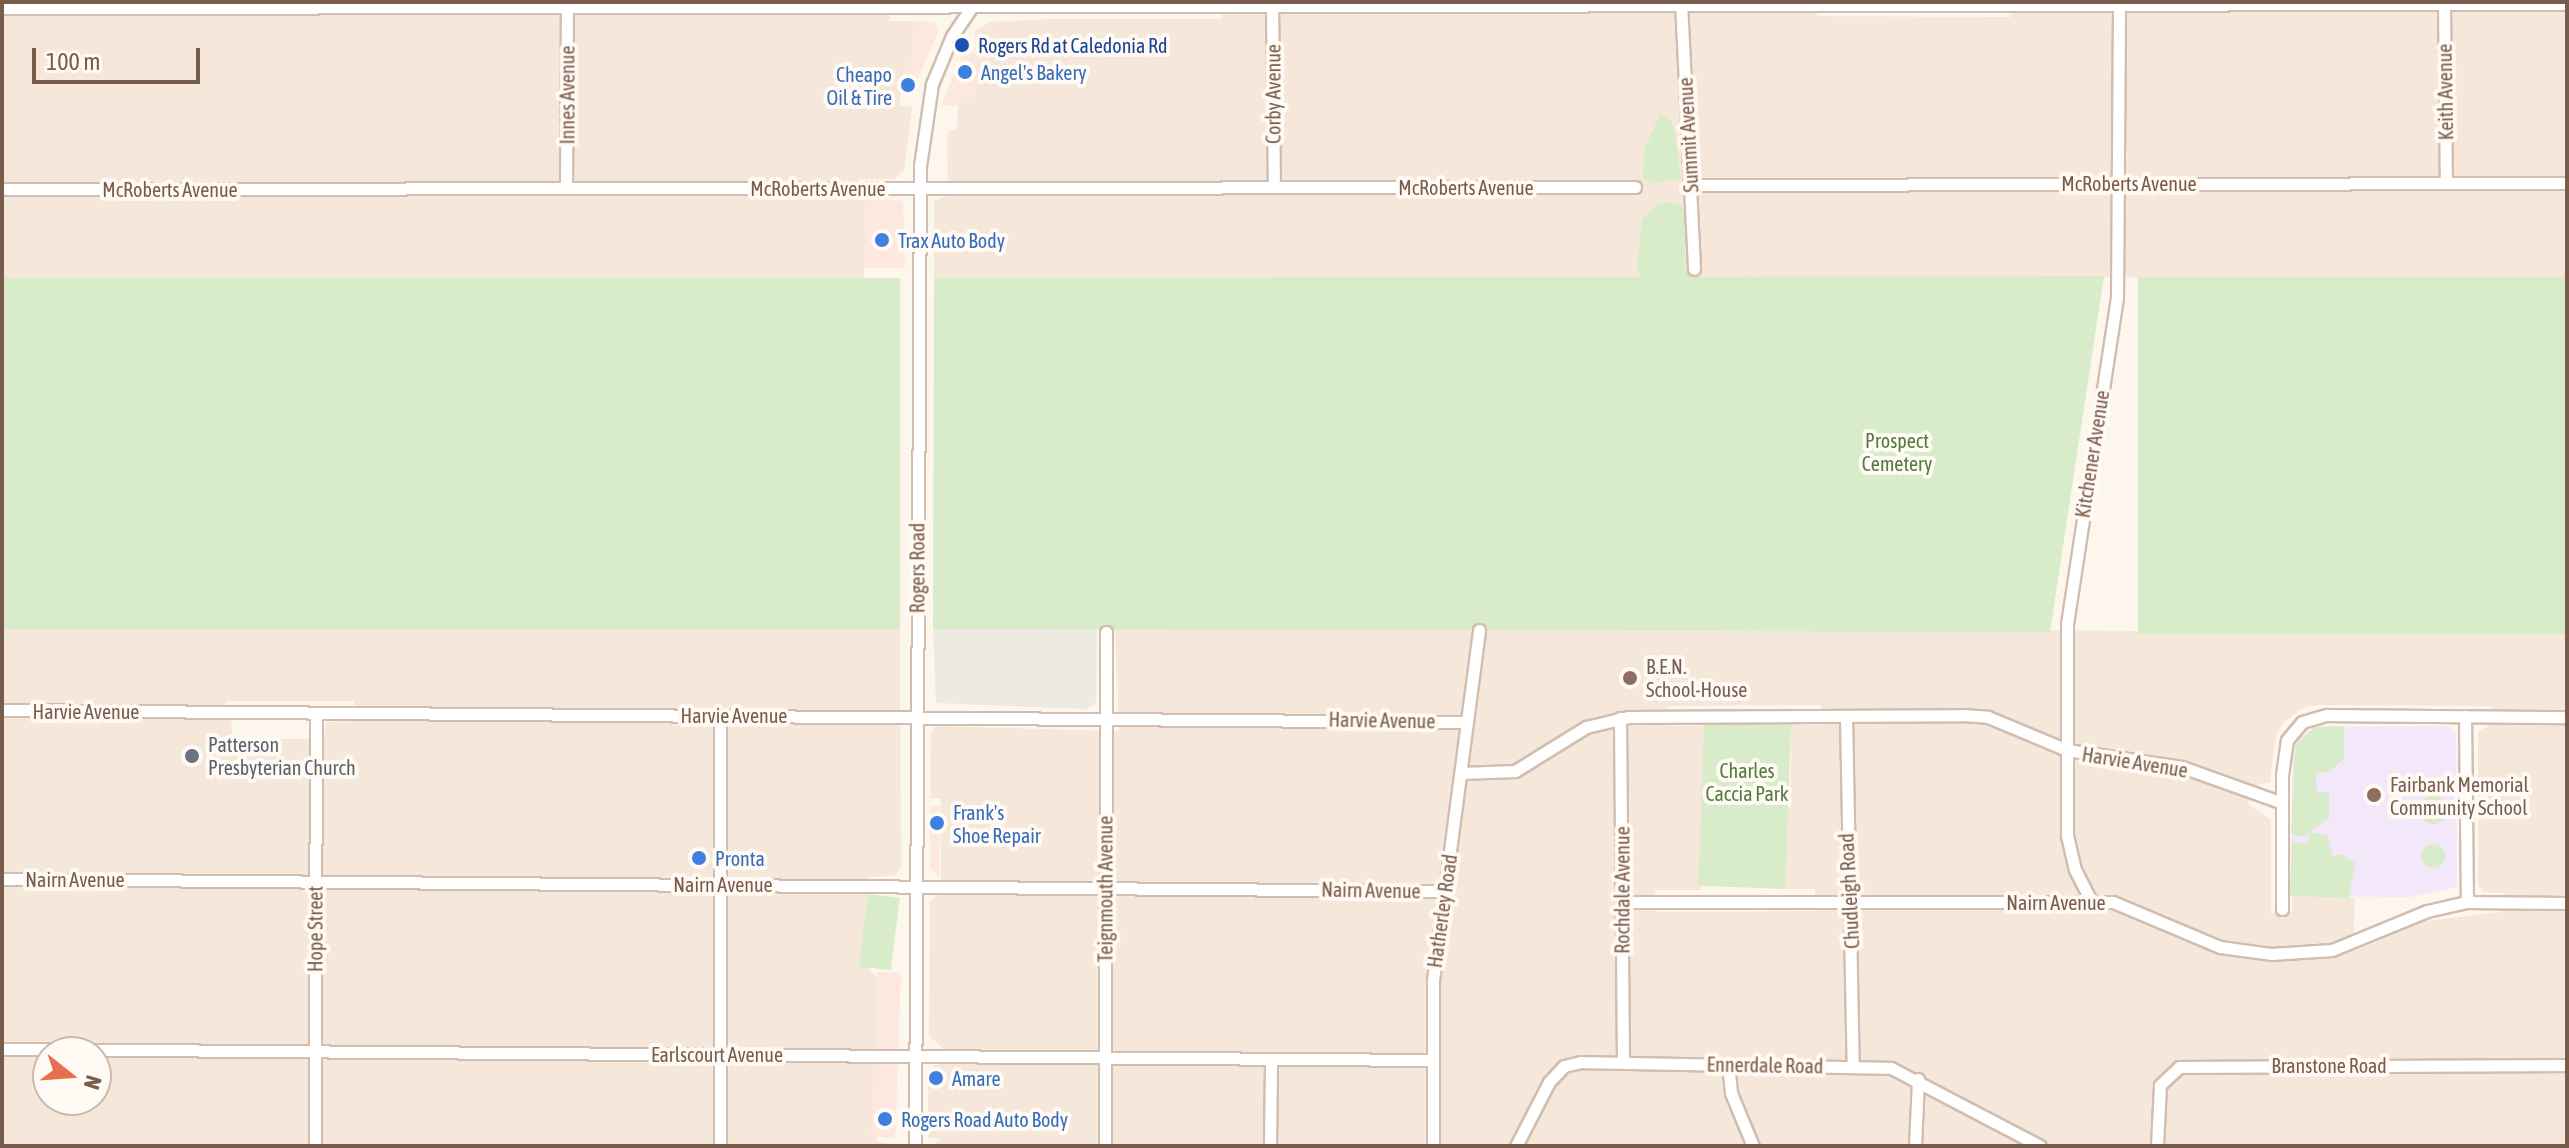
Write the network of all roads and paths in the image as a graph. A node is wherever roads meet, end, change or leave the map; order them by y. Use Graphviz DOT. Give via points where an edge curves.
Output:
graph roads {
  1 [pos="974,3"];
  2 [pos="2119,3"];
  3 [pos="2444,3"];
  4 [pos="1272,4"];
  5 [pos="1681,4"];
  6 [pos="2567,4"];
  7 [pos="567,5"];
  8 [pos="2,8"];
  9 [pos="2120,182"];
  10 [pos="2446,182"];
  11 [pos="2567,183"];
  12 [pos="1692,185"];
  13 [pos="1274,187"];
  14 [pos="1635,187"];
  15 [pos="566,188"];
  16 [pos="919,188"];
  17 [pos="2,189"];
  18 [pos="1694,269"];
  19 [pos="1479,630"];
  20 [pos="1106,632"];
  21 [pos="2,710"];
  22 [pos="316,713"];
  23 [pos="720,716"];
  24 [pos="916,716"];
  25 [pos="1846,716"];
  26 [pos="2465,716"];
  27 [pos="2567,717"];
  28 [pos="1106,718"];
  29 [pos="1620,718"];
  30 [pos="1466,722"];
  31 [pos="2067,750"];
  32 [pos="1461,773"];
  33 [pos="2280,802"];
  34 [pos="2,879"];
  35 [pos="315,881"];
  36 [pos="721,884"];
  37 [pos="914,884"];
  38 [pos="1105,887"];
  39 [pos="1445,891"];
  40 [pos="2091,901"];
  41 [pos="1622,902"];
  42 [pos="1848,902"];
  43 [pos="2467,902"];
  44 [pos="2567,903"];
  45 [pos="2282,909"];
  46 [pos="2,1049"];
  47 [pos="314,1050"];
  48 [pos="720,1053"];
  49 [pos="915,1055"];
  50 [pos="1105,1057"];
  51 [pos="1271,1059"];
  52 [pos="1433,1060"];
  53 [pos="1623,1063"];
  54 [pos="1728,1064"];
  55 [pos="2567,1065"];
  56 [pos="1853,1066"];
  57 [pos="1918,1079"];
  58 [pos="315,1146"];
  59 [pos="720,1146"];
  60 [pos="915,1146"];
  61 [pos="1105,1146"];
  62 [pos="1270,1146"];
  63 [pos="1433,1146"];
  64 [pos="1516,1146"];
  65 [pos="1753,1146"];
  66 [pos="1915,1146"];
  67 [pos="2040,1146"];
  68 [pos="2157,1146"];
  1 -- 4 [label="street"];
  1 -- 7 [label="street"];
  1 -- 16 [label="street, Rogers Road" via="948,44 929,93"];
  2 -- 3 [label="street"];
  2 -- 5 [label="street"];
  2 -- 9 [label="street, Kitchener Avenue"];
  3 -- 6 [label="street"];
  3 -- 10 [label="street, Keith Avenue"];
  4 -- 5 [label="street"];
  4 -- 13 [label="street, Corby Avenue"];
  5 -- 12 [label="street, Summit Avenue"];
  7 -- 8 [label="street"];
  7 -- 15 [label="street, Innes Avenue"];
  9 -- 10 [label="street, McRoberts Avenue"];
  9 -- 12 [label="street, McRoberts Avenue"];
  9 -- 31 [label="street, Kitchener Avenue" via="2117,298 2069,609"];
  10 -- 11 [label="street, McRoberts Avenue"];
  12 -- 18 [label="street, Summit Avenue"];
  13 -- 14 [label="street, McRoberts Avenue"];
  13 -- 16 [label="street, McRoberts Avenue"];
  15 -- 16 [label="street, McRoberts Avenue"];
  15 -- 17 [label="street, McRoberts Avenue"];
  16 -- 24 [label="street, Rogers Road"];
  19 -- 30 [label="street, Hatherley Road"];
  20 -- 28 [label="street, Teignmouth Avenue"];
  21 -- 22 [label="street, Harvie Avenue"];
  22 -- 23 [label="street, Harvie Avenue"];
  22 -- 35 [label="street, Hope Street"];
  23 -- 24 [label="street, Harvie Avenue"];
  23 -- 36 [label="street"];
  24 -- 28 [label="street, Harvie Avenue"];
  24 -- 37 [label="street, Rogers Road"];
  25 -- 29 [label="street, Harvie Avenue"];
  25 -- 31 [label="street, Harvie Avenue" via="1976,715"];
  25 -- 42 [label="street, Chudleigh Road"];
  26 -- 27 [label="street"];
  26 -- 33 [label="street" via="2308,718 2287,740"];
  26 -- 43 [label="street"];
  28 -- 30 [label="street, Harvie Avenue"];
  28 -- 38 [label="street, Teignmouth Avenue"];
  29 -- 32 [label="street, Harvie Avenue" via="1586,727 1515,771"];
  29 -- 41 [label="street, Rochdale Avenue"];
  30 -- 32 [label="street, Hatherley Road"];
  31 -- 33 [label="street, Harvie Avenue" via="2182,767"];
  31 -- 40 [label="street, Kitchener Avenue" via="2069,849"];
  32 -- 39 [label="street, Hatherley Road"];
  33 -- 45 [label="street"];
  34 -- 35 [label="street, Nairn Avenue"];
  35 -- 36 [label="street, Nairn Avenue"];
  35 -- 47 [label="street, Hope Street"];
  36 -- 37 [label="street, Nairn Avenue"];
  36 -- 48 [label="street"];
  37 -- 38 [label="street, Nairn Avenue"];
  37 -- 49 [label="street, Rogers Road"];
  38 -- 39 [label="street, Nairn Avenue"];
  38 -- 50 [label="street, Teignmouth Avenue"];
  39 -- 52 [label="street, Hatherley Road" via="1433,980"];
  40 -- 42 [label="street, Nairn Avenue"];
  40 -- 43 [label="street, Nairn Avenue" via="2126,905 2196,939 2260,954 2332,950 2427,911"];
  41 -- 42 [label="street, Nairn Avenue"];
  41 -- 53 [label="street, Rochdale Avenue"];
  42 -- 56 [label="street, Chudleigh Road"];
  43 -- 44 [label="street, Nairn Avenue"];
  46 -- 47 [label="street, Earlscourt Avenue"];
  47 -- 48 [label="street, Earlscourt Avenue"];
  47 -- 58 [label="street, Hope Street"];
  48 -- 49 [label="street, Earlscourt Avenue"];
  48 -- 59 [label="street"];
  49 -- 50 [label="street, Earlscourt Avenue"];
  49 -- 60 [label="street, Rogers Road"];
  50 -- 51 [label="street, Earlscourt Avenue"];
  50 -- 61 [label="street, Teignmouth Avenue"];
  51 -- 52 [label="street, Earlscourt Avenue"];
  51 -- 62 [label="street"];
  52 -- 63 [label="street, Hatherley Road"];
  53 -- 54 [label="street, Ennerdale Road"];
  53 -- 64 [label="street, Ennerdale Road" via="1564,1066 1549,1082"];
  54 -- 56 [label="street, Ennerdale Road"];
  54 -- 65 [label="street" via="1730,1090"];
  55 -- 68 [label="street, Branstone Road" via="2179,1067 2160,1085"];
  56 -- 57 [label="street, Ennerdale Road" via="1891,1068"];
  57 -- 66 [label="street"];
  57 -- 67 [label="street, Ennerdale Road"];
}
